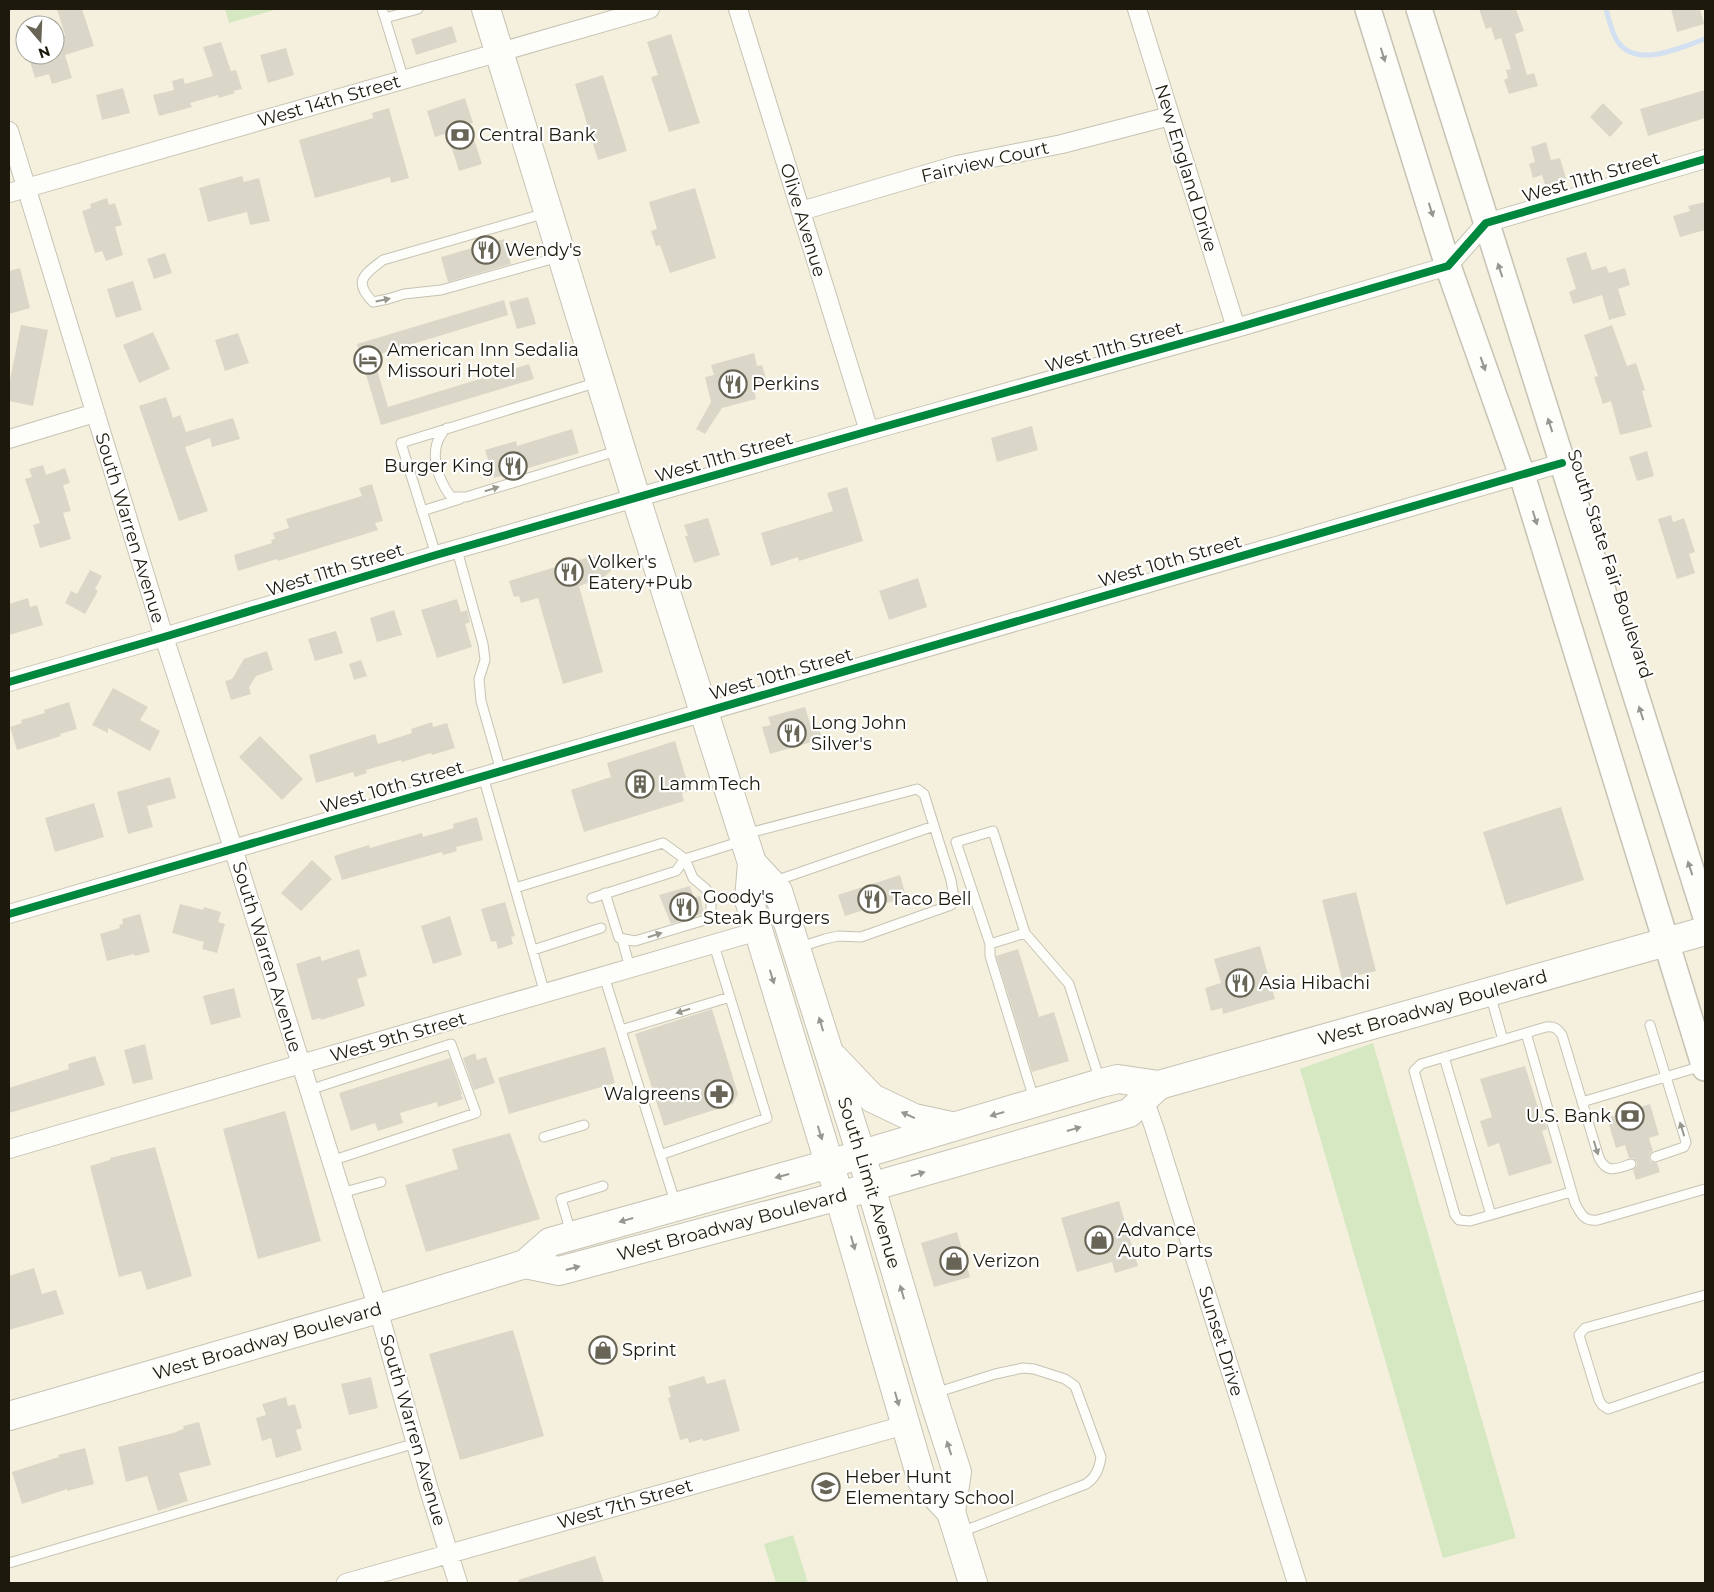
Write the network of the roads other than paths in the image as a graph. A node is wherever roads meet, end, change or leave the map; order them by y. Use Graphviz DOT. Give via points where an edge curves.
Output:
graph roads {
  1 [pos="382,9"];
  2 [pos="418,9"];
  3 [pos="486,9"];
  4 [pos="738,9"];
  5 [pos="1137,9"];
  6 [pos="1368,9"];
  7 [pos="1419,9"];
  8 [pos="640,10"];
  9 [pos="385,18"];
  10 [pos="500,52"];
  11 [pos="404,80"];
  12 [pos="1170,116"];
  13 [pos="9,131"];
  14 [pos="1705,159"];
  15 [pos="26,188"];
  16 [pos="9,193"];
  17 [pos="801,211"];
  18 [pos="548,212"];
  19 [pos="1486,223"];
  20 [pos="562,256"];
  21 [pos="1448,266"];
  22 [pos="1236,328"];
  23 [pos="600,382"];
  24 [pos="95,414"];
  25 [pos="447,428"];
  26 [pos="869,431"];
  27 [pos="9,439"];
  28 [pos="621,450"];
  29 [pos="1562,463"];
  30 [pos="1522,475"];
  31 [pos="466,497"];
  32 [pos="636,498"];
  33 [pos="422,511"];
  34 [pos="457,550"];
  35 [pos="436,555"];
  36 [pos="164,637"];
  37 [pos="9,682"];
  38 [pos="703,712"];
  39 [pos="501,771"];
  40 [pos="483,776"];
  41 [pos="934,826"];
  42 [pos="233,848"];
  43 [pos="752,855"];
  44 [pos="684,859"];
  45 [pos="515,888"];
  46 [pos="605,894"];
  47 [pos="592,898"];
  48 [pos="9,914"];
  49 [pos="1705,914"];
  50 [pos="601,928"];
  51 [pos="758,931"];
  52 [pos="1705,931"];
  53 [pos="1025,933"];
  54 [pos="622,939"];
  55 [pos="1667,941"];
  56 [pos="714,944"];
  57 [pos="990,944"];
  58 [pos="797,948"];
  59 [pos="533,950"];
  60 [pos="630,968"];
  61 [pos="604,976"];
  62 [pos="1489,992"];
  63 [pos="545,994"];
  64 [pos="730,997"];
  65 [pos="1650,1025"];
  66 [pos="621,1030"];
  67 [pos="1526,1033"];
  68 [pos="1503,1040"];
  69 [pos="829,1052"];
  70 [pos="1444,1057"];
  71 [pos="301,1065"];
  72 [pos="1705,1066"];
  73 [pos="1666,1077"];
  74 [pos="1101,1083"];
  75 [pos="309,1090"];
  76 [pos="1151,1092"];
  77 [pos="1582,1102"];
  78 [pos="1036,1103"];
  79 [pos="584,1125"];
  80 [pos="955,1127"];
  81 [pos="544,1137"];
  82 [pos="9,1149"];
  83 [pos="861,1154"];
  84 [pos="660,1155"];
  85 [pos="1655,1157"];
  86 [pos="331,1161"];
  87 [pos="829,1164"];
  88 [pos="1631,1164"];
  89 [pos="381,1182"];
  90 [pos="603,1186"];
  91 [pos="871,1187"];
  92 [pos="1705,1189"];
  93 [pos="1572,1192"];
  94 [pos="341,1193"];
  95 [pos="839,1196"];
  96 [pos="676,1205"];
  97 [pos="1491,1215"];
  98 [pos="572,1235"];
  99 [pos="525,1264"];
  100 [pos="1705,1295"];
  101 [pos="378,1309"];
  102 [pos="1705,1376"];
  103 [pos="932,1394"];
  104 [pos="9,1416"];
  105 [pos="905,1425"];
  106 [pos="416,1443"];
  107 [pos="954,1523"];
  108 [pos="449,1554"];
  109 [pos="9,1563"];
  110 [pos="346,1583"];
  111 [pos="458,1583"];
  112 [pos="973,1583"];
  113 [pos="1297,1583"];
  1 -- 9 [label="lane"];
  2 -- 9 [label="lane"];
  3 -- 10 [label="highway, South Limit Avenue"];
  4 -- 17 [label="street, Olive Avenue"];
  5 -- 12 [label="street, New England Drive"];
  6 -- 21 [label="street, one-way"];
  7 -- 19 [label="street, South State Fair Boulevard"];
  8 -- 10 [label="street, West 14th Street"];
  9 -- 11 [label="lane"];
  10 -- 11 [label="street, West 14th Street"];
  10 -- 18 [label="highway, South Limit Avenue"];
  11 -- 15 [label="street, West 14th Street"];
  12 -- 17 [label="street, Fairview Court" via="1062,144 957,166"];
  12 -- 22 [label="street, New England Drive"];
  13 -- 15 [label="street, South Warren Avenue"];
  14 -- 19 [label="street, West 11th Street"];
  15 -- 16 [label="street, West 14th Street"];
  15 -- 24 [label="street, South Warren Avenue"];
  17 -- 26 [label="street, Olive Avenue"];
  18 -- 20 [label="highway, South Limit Avenue"];
  18 -- 20 [label="lane, one-way" via="383,260 365,274 361,283 373,302 441,290"];
  19 -- 21 [label="street"];
  29 -- 19 [label="street, South State Fair Boulevard, one-way"];
  20 -- 23 [label="highway, South Limit Avenue"];
  21 -- 22 [label="street, West 11th Street"];
  21 -- 30 [label="street, one-way"];
  22 -- 26 [label="street, West 11th Street"];
  23 -- 25 [label="lane"];
  23 -- 28 [label="highway, South Limit Avenue"];
  24 -- 27 [label="street"];
  24 -- 36 [label="street, South Warren Avenue"];
  25 -- 31 [label="lane" via="441,433 434,456 437,469 451,497"];
  25 -- 33 [label="lane" via="400,442"];
  26 -- 32 [label="street, West 11th Street"];
  31 -- 28 [label="lane, one-way"];
  28 -- 32 [label="highway, South Limit Avenue"];
  29 -- 30 [label="street, West 10th Street"];
  49 -- 29 [label="street, South State Fair Boulevard, one-way"];
  30 -- 38 [label="street, West 10th Street"];
  30 -- 55 [label="street, one-way"];
  31 -- 33 [label="lane"];
  32 -- 34 [label="street, West 11th Street"];
  32 -- 38 [label="highway, South Limit Avenue"];
  33 -- 35 [label="lane"];
  34 -- 35 [label="street, West 11th Street"];
  34 -- 39 [label="lane" via="483,644 484,660 479,679 481,701"];
  35 -- 36 [label="street, West 11th Street"];
  36 -- 37 [label="street, West 11th Street"];
  36 -- 42 [label="street, South Warren Avenue"];
  38 -- 39 [label="street, West 10th Street"];
  38 -- 43 [label="highway, South Limit Avenue"];
  39 -- 40 [label="street, West 10th Street"];
  40 -- 42 [label="street, West 10th Street"];
  40 -- 45 [label="lane"];
  41 -- 43 [label="lane"];
  41 -- 43 [label="lane" via="924,794 917,789"];
  41 -- 58 [label="lane" via="951,880 954,898 950,905 861,937 838,936"];
  42 -- 48 [label="street, West 10th Street"];
  42 -- 71 [label="street, South Warren Avenue"];
  43 -- 44 [label="lane"];
  43 -- 51 [label="highway, South Limit Avenue" via="749,900"];
  43 -- 58 [label="highway, South Limit Avenue" via="778,891"];
  44 -- 45 [label="lane" via="663,843"];
  44 -- 46 [label="lane" via="676,871"];
  54 -- 44 [label="lane, one-way" via="635,941 709,918 711,904 706,889 693,878"];
  45 -- 59 [label="lane"];
  46 -- 47 [label="lane"];
  46 -- 54 [label="lane"];
  50 -- 59 [label="lane"];
  51 -- 56 [label="street, West 9th Street"];
  51 -- 87 [label="highway, South Limit Avenue, one-way"];
  52 -- 55 [label="highway, West Broadway Boulevard"];
  53 -- 57 [label="lane"];
  53 -- 57 [label="lane" via="994,831 956,842"];
  53 -- 74 [label="lane" via="1069,984"];
  54 -- 60 [label="lane"];
  55 -- 62 [label="highway, West Broadway Boulevard"];
  55 -- 72 [label="street"];
  56 -- 60 [label="street, West 9th Street"];
  56 -- 64 [label="lane"];
  57 -- 78 [label="lane" via="990,956"];
  69 -- 58 [label="highway, South Limit Avenue, one-way"];
  59 -- 63 [label="lane"];
  60 -- 61 [label="street, West 9th Street"];
  61 -- 63 [label="street, West 9th Street"];
  61 -- 66 [label="lane"];
  62 -- 68 [label="lane"];
  62 -- 76 [label="highway, West Broadway Boulevard"];
  63 -- 71 [label="street, West 9th Street"];
  64 -- 66 [label="lane, one-way"];
  64 -- 84 [label="lane" via="767,1118"];
  65 -- 73 [label="lane"];
  66 -- 84 [label="lane"];
  67 -- 68 [label="lane"];
  67 -- 77 [label="lane" via="1552,1026 1558,1029"];
  67 -- 93 [label="lane"];
  68 -- 70 [label="lane"];
  80 -- 69 [label="highway, one-way" via="914,1118 872,1098"];
  69 -- 83 [label="highway, South Limit Avenue"];
  70 -- 97 [label="lane"];
  70 -- 97 [label="lane" via="1421,1064 1414,1071 1455,1215 1464,1222"];
  71 -- 75 [label="street, South Warren Avenue"];
  71 -- 82 [label="street, West 9th Street"];
  72 -- 73 [label="lane"];
  73 -- 77 [label="lane"];
  85 -- 73 [label="lane, one-way" via="1684,1147 1686,1142"];
  74 -- 76 [label="highway, West Broadway Boulevard" via="1118,1079"];
  74 -- 78 [label="highway, West Broadway Boulevard"];
  75 -- 86 [label="street, South Warren Avenue"];
  75 -- 86 [label="lane" via="451,1044 476,1113"];
  91 -- 76 [label="highway, West Broadway Boulevard, one-way" via="1129,1113"];
  76 -- 113 [label="street, Sunset Drive" via="1154,1127"];
  77 -- 88 [label="lane, one-way" via="1603,1166 1617,1169"];
  78 -- 80 [label="highway, West Broadway Boulevard, one-way"];
  79 -- 81 [label="lane"];
  80 -- 83 [label="highway, West Broadway Boulevard"];
  83 -- 87 [label="highway, West Broadway Boulevard"];
  83 -- 91 [label="highway, South Limit Avenue"];
  84 -- 96 [label="lane"];
  86 -- 94 [label="street, South Warren Avenue"];
  87 -- 95 [label="highway, South Limit Avenue"];
  87 -- 96 [label="highway, West Broadway Boulevard, one-way"];
  89 -- 94 [label="lane"];
  90 -- 98 [label="lane" via="561,1199"];
  91 -- 95 [label="highway, West Broadway Boulevard"];
  103 -- 91 [label="highway, South Limit Avenue, one-way"];
  92 -- 93 [label="lane" via="1592,1221 1582,1216"];
  93 -- 97 [label="lane"];
  94 -- 101 [label="street, South Warren Avenue"];
  99 -- 95 [label="highway, West Broadway Boulevard, one-way" via="559,1271"];
  95 -- 105 [label="highway, South Limit Avenue, one-way"];
  96 -- 98 [label="highway, West Broadway Boulevard, one-way"];
  98 -- 99 [label="highway, West Broadway Boulevard" via="550,1242"];
  99 -- 101 [label="highway, West Broadway Boulevard"];
  100 -- 102 [label="lane" via="1584,1328 1579,1335 1599,1400 1608,1409"];
  101 -- 104 [label="highway, West Broadway Boulevard"];
  101 -- 106 [label="street, South Warren Avenue"];
  107 -- 103 [label="highway, South Limit Avenue, one-way" via="957,1472"];
  103 -- 107 [label="lane" via="1023,1368 1066,1380 1075,1386 1101,1457 1094,1478 1086,1484"];
  105 -- 107 [label="highway, South Limit Avenue" via="922,1481"];
  105 -- 108 [label="street, West 7th Street"];
  106 -- 108 [label="street, South Warren Avenue"];
  106 -- 109 [label="lane"];
  107 -- 112 [label="highway, South Limit Avenue"];
  108 -- 110 [label="street, West 7th Street"];
  108 -- 111 [label="street, South Warren Avenue"];
}
